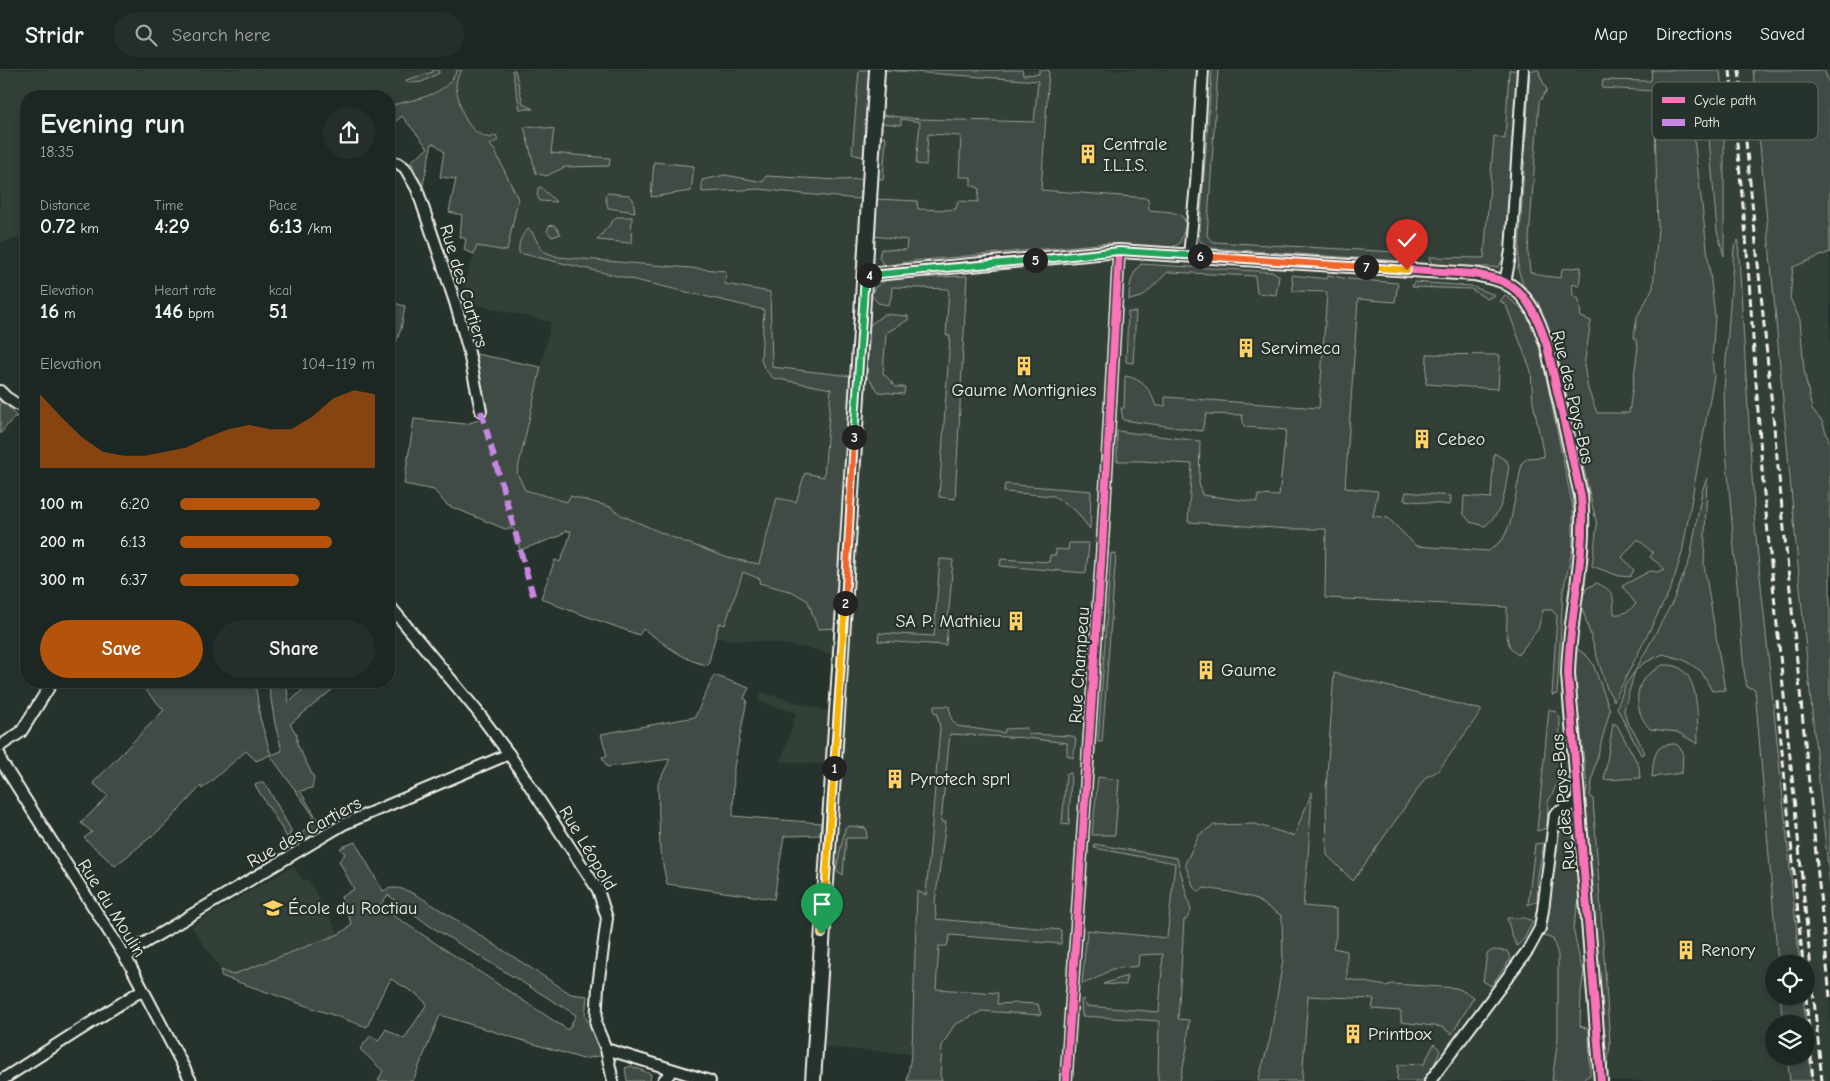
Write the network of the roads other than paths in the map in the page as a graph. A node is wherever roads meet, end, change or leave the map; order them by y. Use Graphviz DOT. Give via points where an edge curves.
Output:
graph roads {
  1 [pos="877,70"];
  2 [pos="1203,70"];
  3 [pos="1523,70"];
  4 [pos="395,162"];
  5 [pos="1119,251"];
  6 [pos="1189,256"];
  7 [pos="865,275"];
  8 [pos="1505,283"];
  9 [pos="0,392"];
  10 [pos="20,406"];
  11 [pos="480,411"];
  12 [pos="395,612"];
  13 [pos="49,688"];
  14 [pos="0,746"];
  15 [pos="509,754"];
  16 [pos="0,760"];
  17 [pos="1578,802"];
  18 [pos="126,958"];
  19 [pos="142,990"];
  20 [pos="606,1049"];
  21 [pos="673,1070"];
  22 [pos="0,1081"];
  23 [pos="191,1081"];
  24 [pos="612,1081"];
  25 [pos="664,1081"];
  26 [pos="710,1081"];
  27 [pos="813,1081"];
  28 [pos="1066,1081"];
  29 [pos="1430,1081"];
  30 [pos="1601,1081"];
  1 -- 7 [label="main road"];
  2 -- 6 [label="street"];
  3 -- 8 [label="street" via="1511,251"];
  4 -- 11 [label="street, Rue des Cartiers" via="409,174 417,189 455,302"];
  5 -- 6 [label="street, Rue des Pays-Bas"];
  5 -- 7 [label="street, Rue des Pays-Bas"];
  5 -- 28 [label="street, Rue Champeau"];
  6 -- 8 [label="street, Rue des Pays-Bas" via="1474,274"];
  7 -- 27 [label="main road"];
  8 -- 17 [label="street, Rue des Pays-Bas" via="1523,298 1540,323 1581,496 1582,532 1568,654"];
  9 -- 10 [label="street"];
  12 -- 15 [label="street, Rue Léopold"];
  13 -- 14 [label="street" via="21,732"];
  15 -- 18 [label="street, Rue des Cartiers" via="344,824 141,945"];
  15 -- 20 [label="street, Rue Léopold" via="599,892 607,918 596,1025"];
  16 -- 18 [label="street, Rue du Moulin"];
  17 -- 29 [label="street, Rue des Pays-Bas" via="1555,814 1540,928"];
  17 -- 30 [label="street, Rue des Pays-Bas"];
  18 -- 19 [label="street, Rue du Moulin"];
  19 -- 22 [label="street"];
  19 -- 23 [label="street, Rue du Moulin"];
  20 -- 21 [label="street"];
  20 -- 24 [label="street, Rue Léopold"];
  21 -- 25 [label="street"];
  21 -- 26 [label="street"];
}
